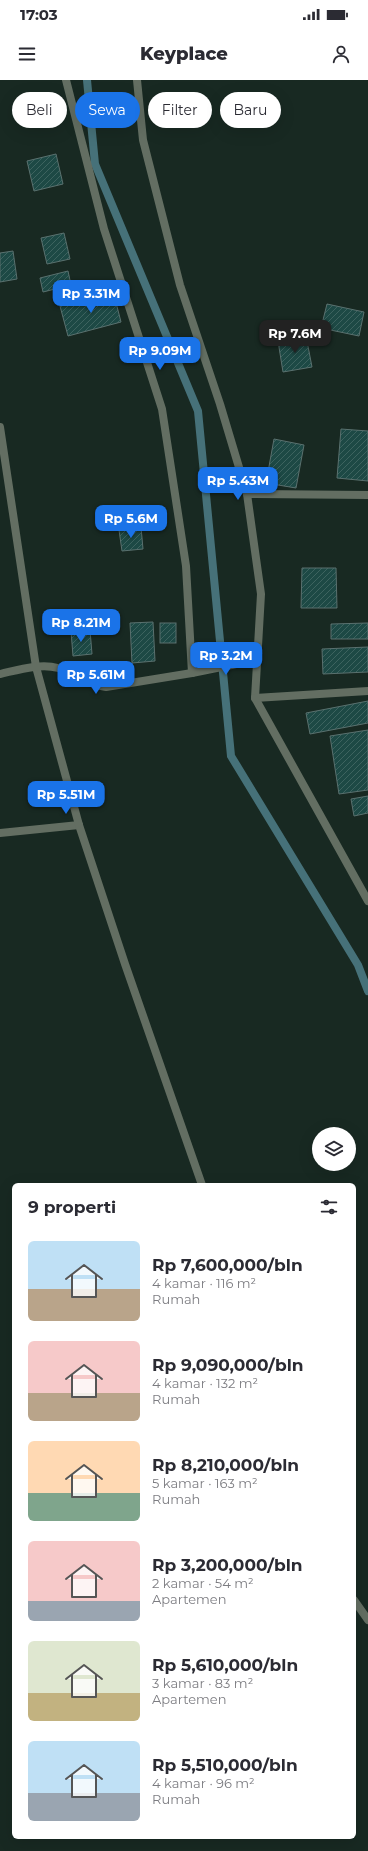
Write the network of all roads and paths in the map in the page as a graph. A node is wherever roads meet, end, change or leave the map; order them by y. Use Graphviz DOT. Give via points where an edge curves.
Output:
graph roads {
  1 [pos="66,80"];
  2 [pos="137,80"];
  3 [pos="0,427"];
  4 [pos="247,494"];
  5 [pos="368,495"];
  6 [pos="258,653"];
  7 [pos="36,667"];
  8 [pos="192,673"];
  9 [pos="0,674"];
  10 [pos="368,691"];
  11 [pos="255,698"];
  12 [pos="79,825"];
  13 [pos="0,833"];
  14 [pos="368,901"];
  15 [pos="201,1183"];
  16 [pos="356,1603"];
  17 [pos="368,1620"];
  1 -- 8 [label="street" via="104,229 162,409 186,566"];
  2 -- 4 [label="street" via="143,140 180,285"];
  3 -- 7 [label="street"];
  4 -- 5 [label="street"];
  4 -- 6 [label="street" via="261,594"];
  6 -- 8 [label="street" via="246,662"];
  6 -- 11 [label="street"];
  7 -- 8 [label="street" via="57,668 96,685 106,686"];
  7 -- 9 [label="street"];
  7 -- 12 [label="street"];
  10 -- 11 [label="street"];
  11 -- 14 [label="street"];
  12 -- 13 [label="street"];
  12 -- 15 [label="street" via="124,964"];
  16 -- 17 [label="street"];
}
